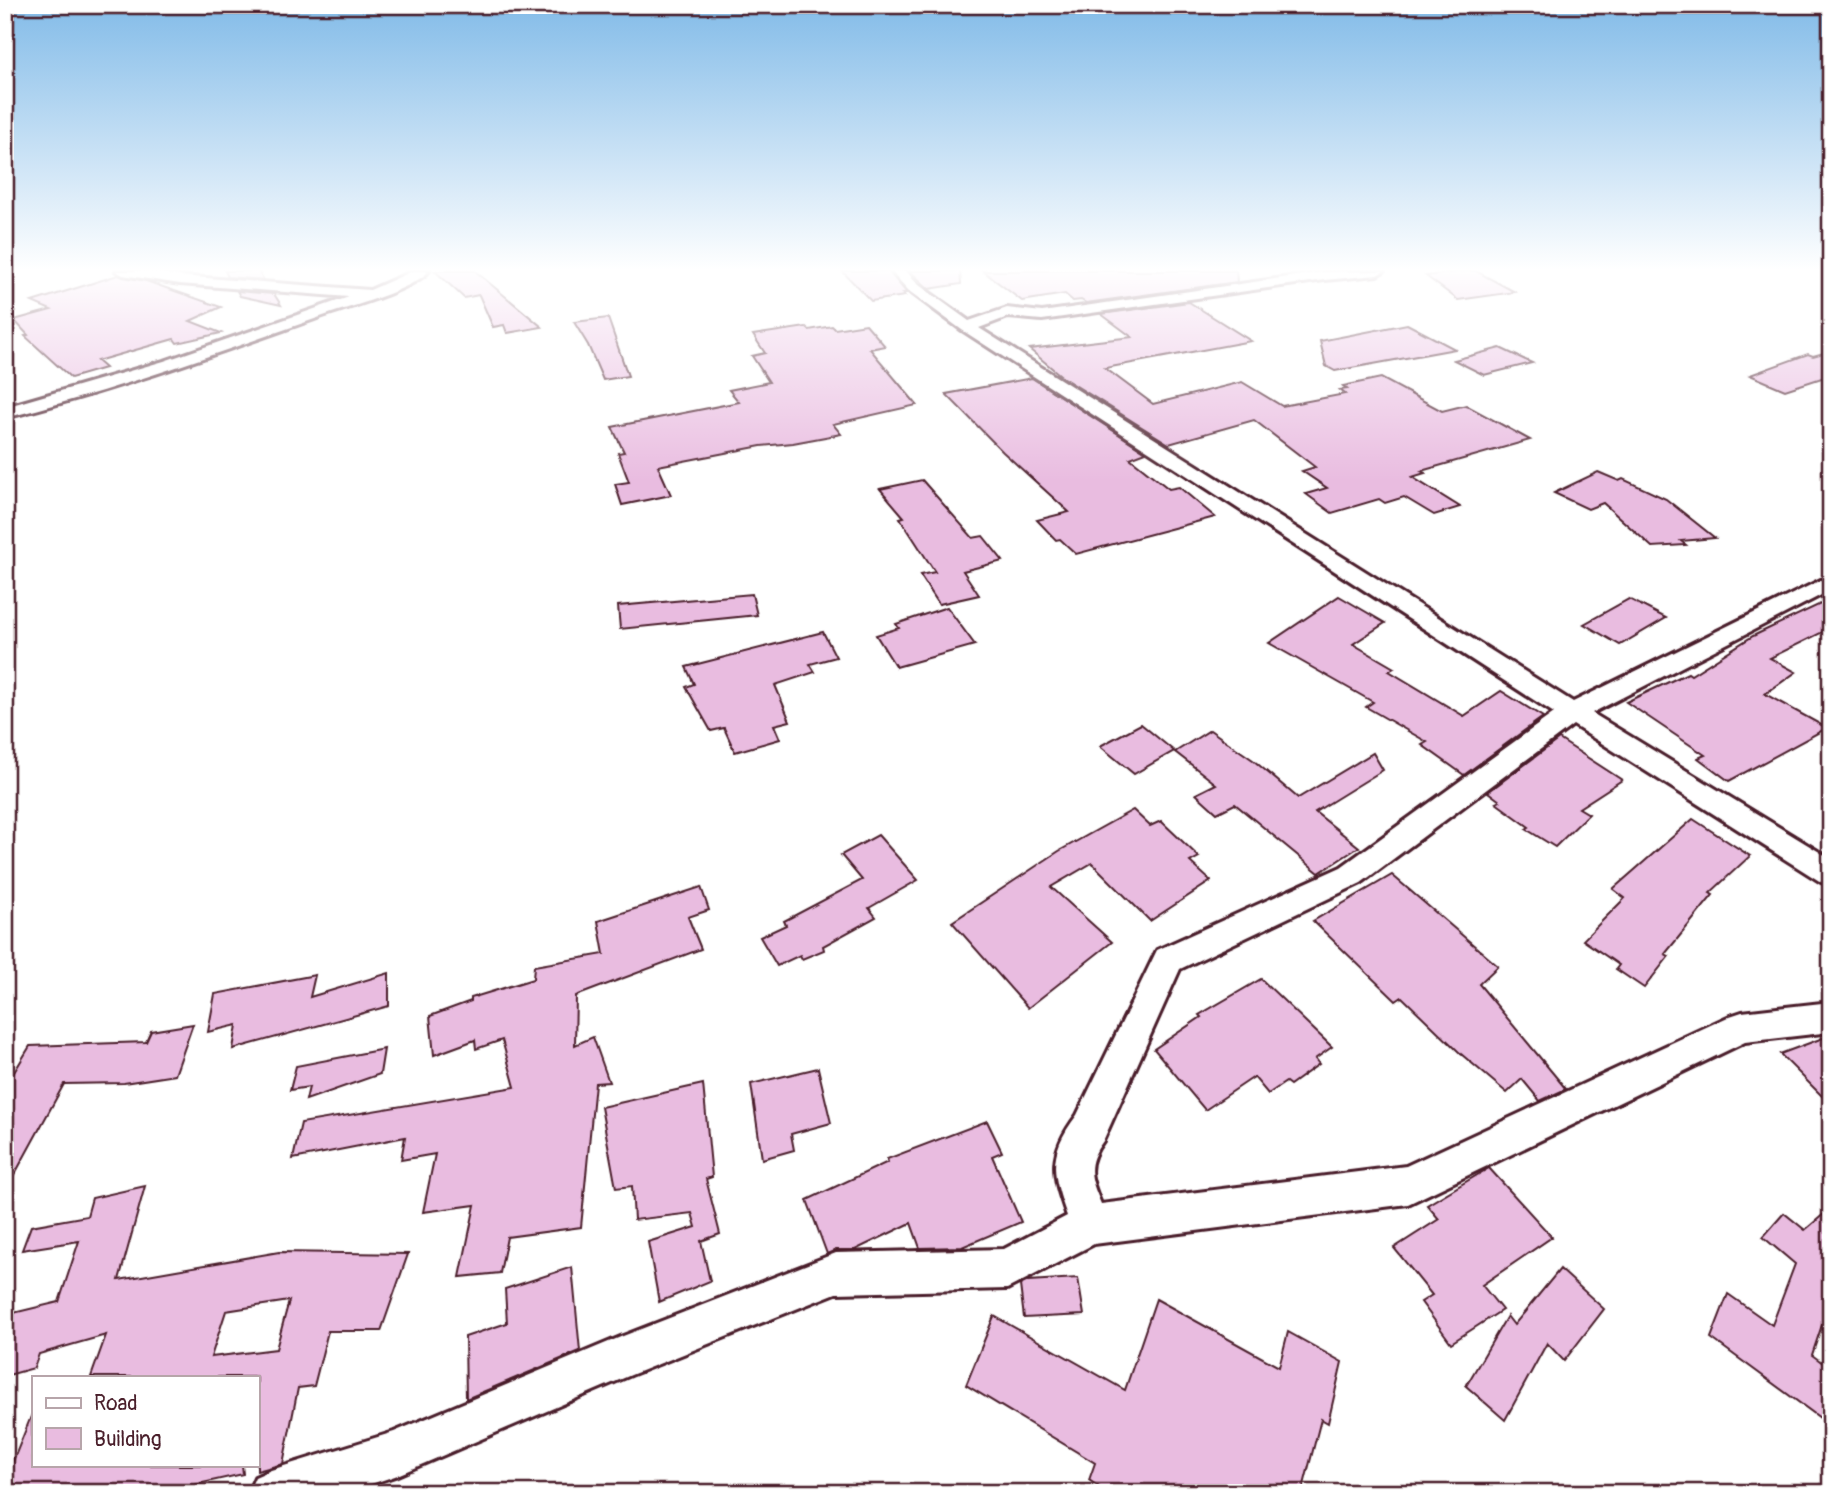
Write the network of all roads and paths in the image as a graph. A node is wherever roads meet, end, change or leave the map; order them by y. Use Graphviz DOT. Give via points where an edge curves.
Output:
graph roads {
  1 [pos="236,341"];
  2 [pos="989,341"];
  3 [pos="5,413"];
  4 [pos="1831,581"];
  5 [pos="1572,713"];
  6 [pos="1831,874"];
  7 [pos="1831,1017"];
  8 [pos="1090,1225"];
  9 [pos="271,1493"];
  1 -- 3 [label="street"];
  2 -- 5 [label="street"];
  4 -- 5 [label="street"];
  5 -- 6 [label="street"];
  5 -- 8 [label="street" via="1351,876 1168,960 1069,1164"];
  7 -- 8 [label="street" via="1741,1027 1408,1185"];
  8 -- 9 [label="street" via="1007,1269 836,1273 395,1454"];
}
